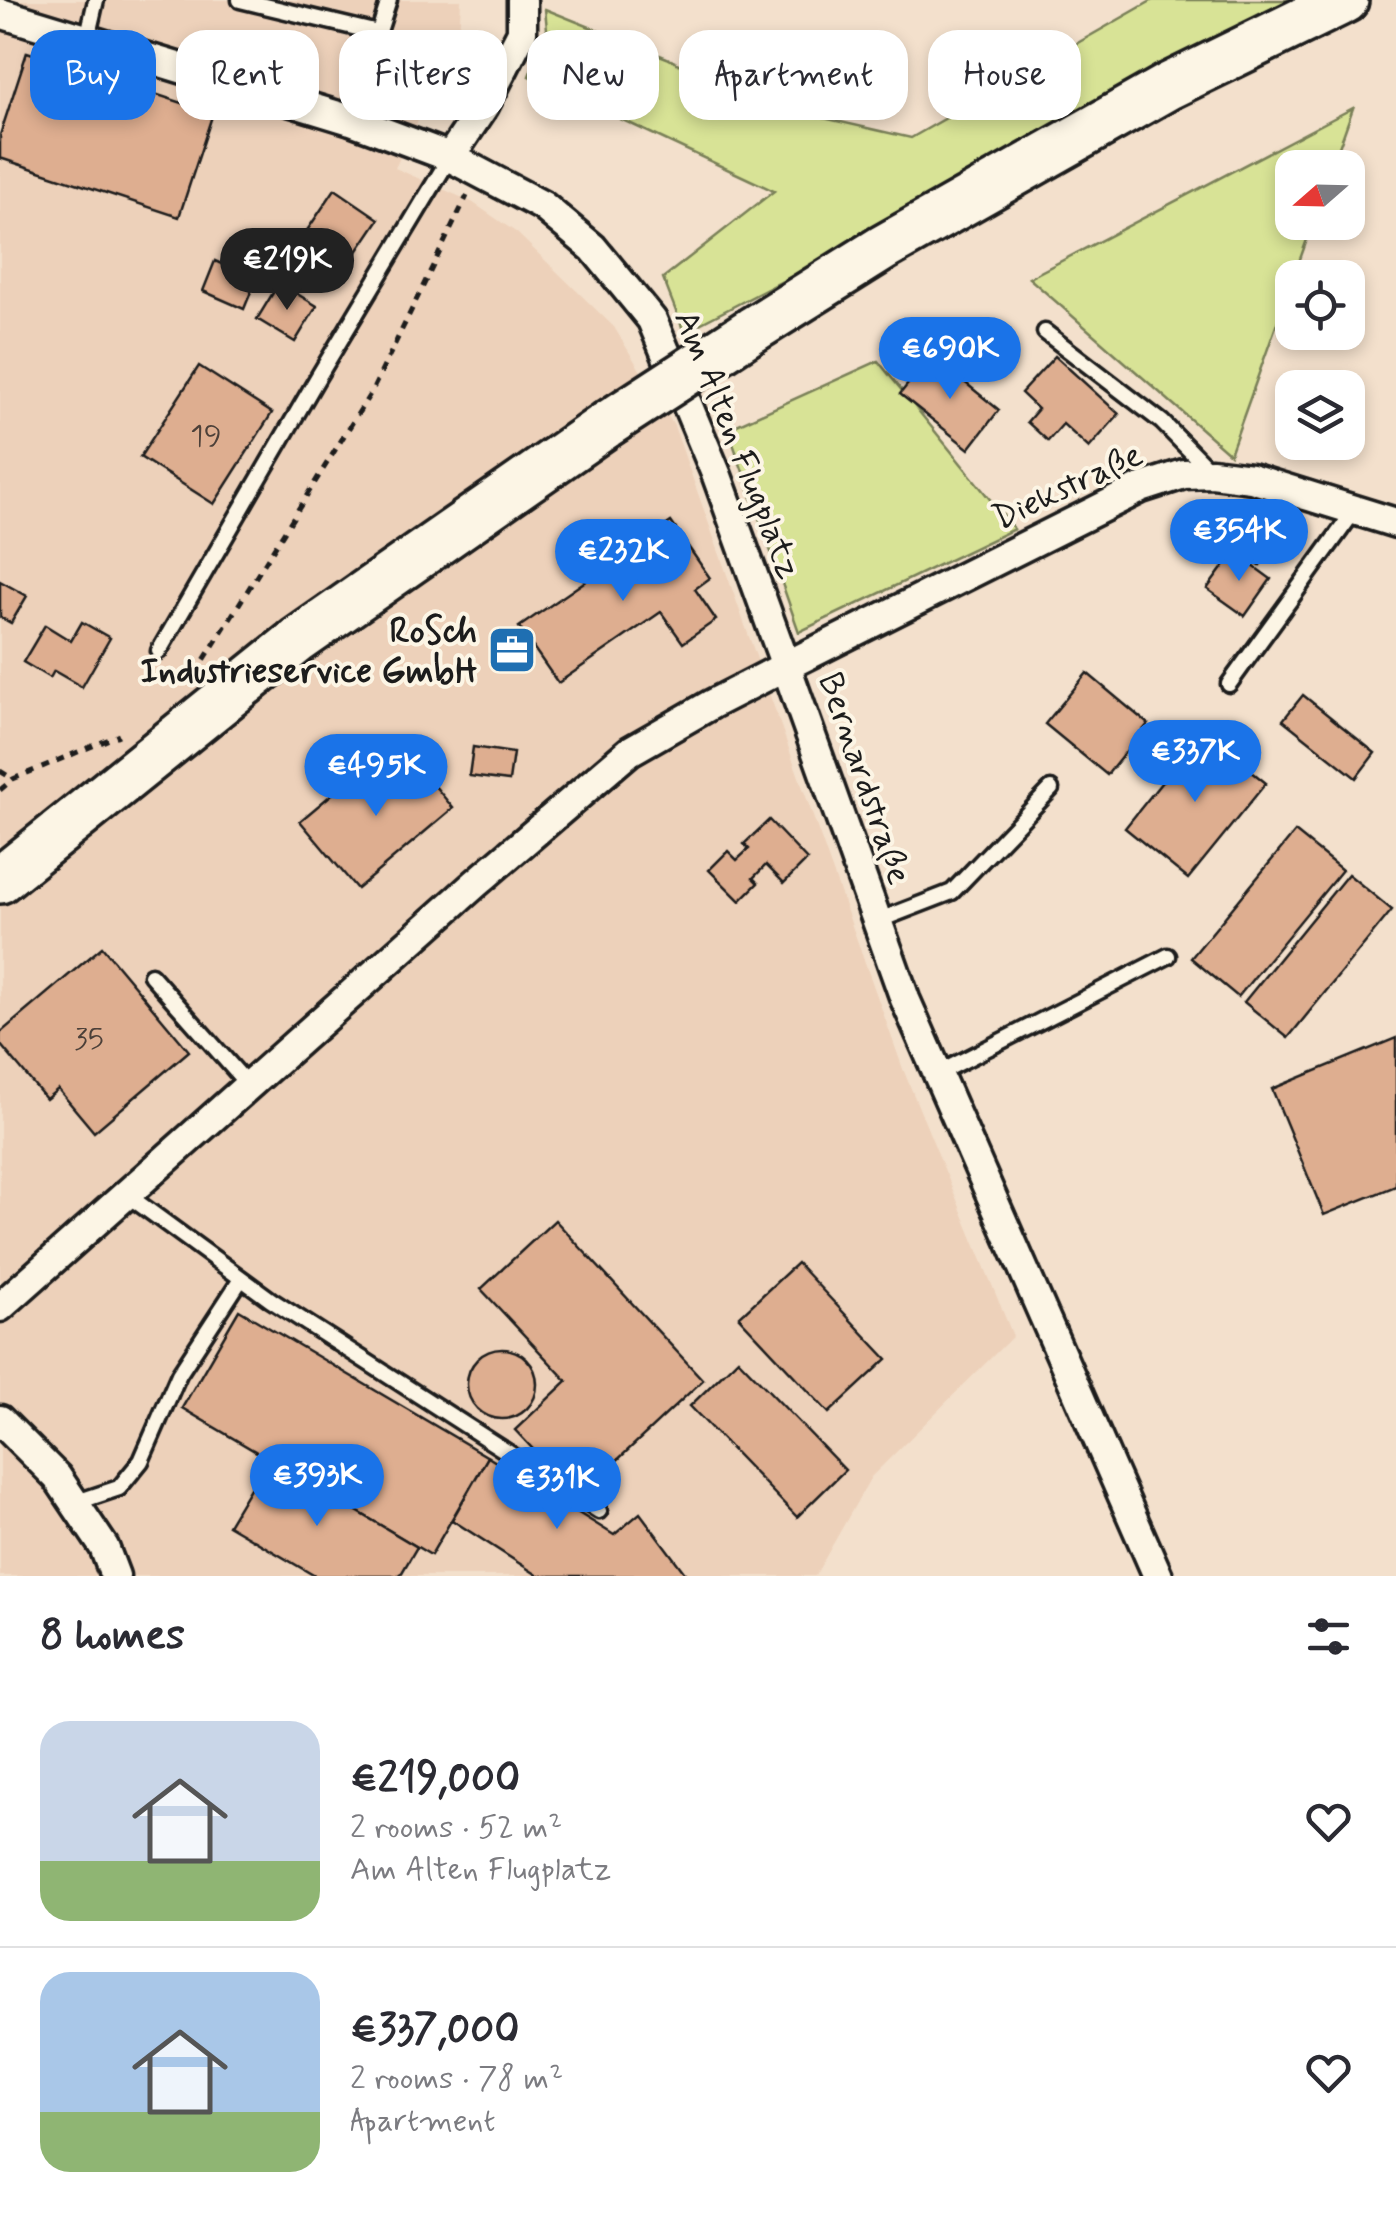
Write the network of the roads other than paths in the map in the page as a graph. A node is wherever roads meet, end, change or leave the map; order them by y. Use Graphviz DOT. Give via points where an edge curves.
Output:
graph roads {
  1 [pos="96,0"];
  2 [pos="240,0"];
  3 [pos="389,0"];
  4 [pos="522,0"];
  5 [pos="1344,0"];
  6 [pos="0,13"];
  7 [pos="55,30"];
  8 [pos="89,30"];
  9 [pos="365,30"];
  10 [pos="379,30"];
  11 [pos="156,61"];
  12 [pos="339,116"];
  13 [pos="351,120"];
  14 [pos="450,157"];
  15 [pos="1045,332"];
  16 [pos="1212,473"];
  17 [pos="1355,510"];
  18 [pos="1396,523"];
  19 [pos="158,651"];
  20 [pos="786,666"];
  21 [pos="1230,684"];
  22 [pos="1051,788"];
  23 [pos="0,880"];
  24 [pos="877,920"];
  25 [pos="1168,956"];
  26 [pos="151,975"];
  27 [pos="938,1074"];
  28 [pos="248,1085"];
  29 [pos="126,1194"];
  30 [pos="242,1279"];
  31 [pos="0,1307"];
  32 [pos="0,1420"];
  33 [pos="74,1503"];
  34 [pos="599,1512"];
  35 [pos="115,1576"];
  36 [pos="1158,1576"];
  1 -- 8 [label="lane"];
  2 -- 9 [label="lane"];
  3 -- 10 [label="lane"];
  4 -- 14 [label="street" via="522,32"];
  5 -- 23 [label="main road, bridge" via="1169,86 883,248 606,425 298,640"];
  6 -- 7 [label="street, Am Alten Flugplatz"];
  11 -- 12 [label="street, Am Alten Flugplatz"];
  13 -- 14 [label="street, Am Alten Flugplatz"];
  14 -- 19 [label="lane"];
  14 -- 20 [label="street, Am Alten Flugplatz" via="543,206 593,248 652,320 718,476"];
  15 -- 16 [label="lane" via="1162,422"];
  16 -- 17 [label="street, Diekstraße"];
  16 -- 20 [label="street, Diekstraße" via="1140,488"];
  17 -- 18 [label="street, Diekstraße"];
  17 -- 21 [label="lane"];
  20 -- 24 [label="street, Bernardstraße"];
  20 -- 28 [label="street, Bernardstraße" via="630,752"];
  22 -- 24 [label="lane" via="952,892"];
  24 -- 27 [label="street, Bernardstraße"];
  25 -- 27 [label="lane"];
  26 -- 28 [label="lane"];
  27 -- 36 [label="street, Bernardstraße"];
  28 -- 29 [label="street, Bernardstraße"];
  29 -- 30 [label="lane"];
  29 -- 31 [label="street, Bernardstraße"];
  30 -- 33 [label="lane" via="179,1374 141,1461 119,1488"];
  30 -- 34 [label="lane"];
  32 -- 33 [label="street"];
  33 -- 35 [label="street"];
}
